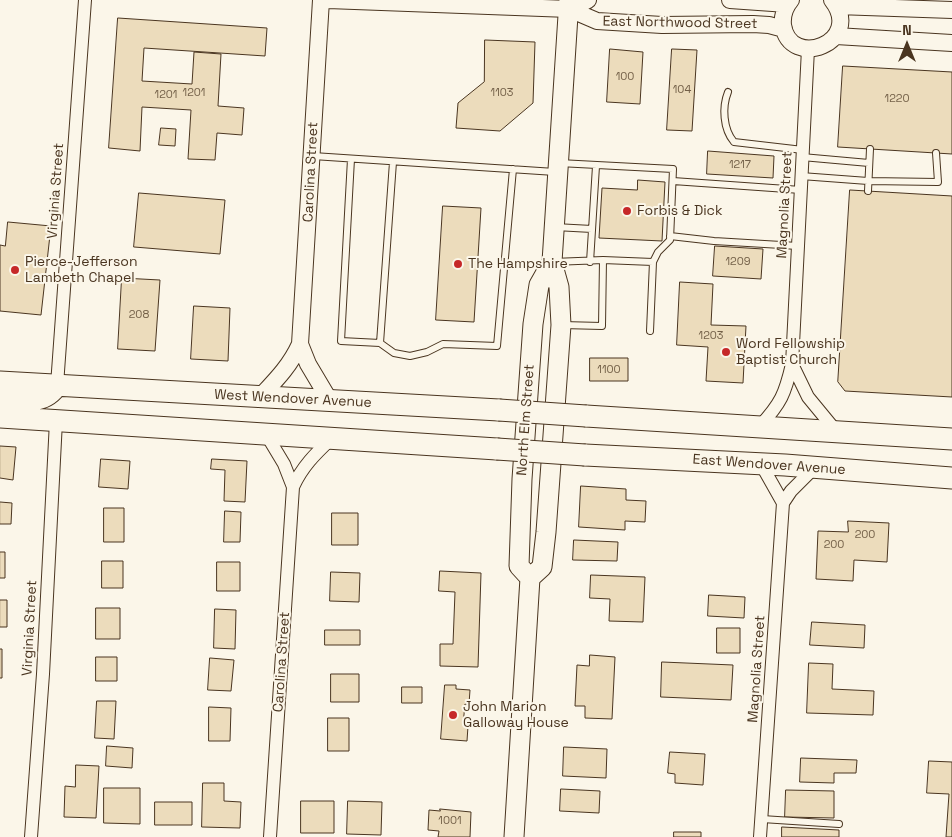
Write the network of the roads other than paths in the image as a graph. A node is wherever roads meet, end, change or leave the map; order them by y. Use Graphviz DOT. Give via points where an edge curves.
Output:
graph roads {
  1 [pos="85,0"];
  2 [pos="321,0"];
  3 [pos="328,0"];
  4 [pos="588,0"];
  5 [pos="730,0"];
  6 [pos="418,2"];
  7 [pos="789,2"];
  8 [pos="834,3"];
  9 [pos="569,5"];
  10 [pos="952,10"];
  11 [pos="784,29"];
  12 [pos="836,36"];
  13 [pos="952,43"];
  14 [pos="808,49"];
  15 [pos="728,92"];
  16 [pos="870,149"];
  17 [pos="802,153"];
  18 [pos="936,153"];
  19 [pos="312,156"];
  20 [pos="351,159"];
  21 [pos="393,162"];
  22 [pos="869,163"];
  23 [pos="596,166"];
  24 [pos="558,168"];
  25 [pos="513,170"];
  26 [pos="801,176"];
  27 [pos="868,180"];
  28 [pos="673,181"];
  29 [pos="801,190"];
  30 [pos="868,191"];
  31 [pos="554,227"];
  32 [pos="592,229"];
  33 [pos="670,236"];
  34 [pos="798,246"];
  35 [pos="602,260"];
  36 [pos="552,262"];
  37 [pos="590,262"];
  38 [pos="653,262"];
  39 [pos="561,325"];
  40 [pos="650,331"];
  41 [pos="380,343"];
  42 [pos="300,344"];
  43 [pos="792,364"];
  44 [pos="0,382"];
  45 [pos="57,385"];
  46 [pos="260,397"];
  47 [pos="0,398"];
  48 [pos="330,401"];
  49 [pos="0,417"];
  50 [pos="56,421"];
  51 [pos="760,426"];
  52 [pos="836,431"];
  53 [pos="266,434"];
  54 [pos="331,439"];
  55 [pos="952,439"];
  56 [pos="761,464"];
  57 [pos="814,468"];
  58 [pos="952,478"];
  59 [pos="293,487"];
  60 [pos="783,502"];
  61 [pos="530,578"];
  62 [pos="762,819"];
  63 [pos="839,824"];
  64 [pos="31,837"];
  65 [pos="270,837"];
  66 [pos="514,837"];
  67 [pos="760,837"];
  1 -- 45 [label="street, Virginia Street"];
  2 -- 19 [label="street, Carolina Street"];
  3 -- 6 [label="street"];
  4 -- 9 [label="street, East Northwood Street"];
  5 -- 7 [label="street, East Northwood Street"];
  6 -- 9 [label="street"];
  7 -- 11 [label="street, East Northwood Street" via="783,16"];
  8 -- 10 [label="street"];
  8 -- 12 [label="street" via="840,20"];
  9 -- 11 [label="street, East Northwood Street" via="597,21 662,25 753,24"];
  9 -- 24 [label="main road, North Elm Street"];
  11 -- 14 [label="street" via="794,44"];
  12 -- 13 [label="street"];
  12 -- 14 [label="street" via="823,47"];
  14 -- 17 [label="street, Magnolia Street"];
  15 -- 17 [label="lane" via="725,122 728,135 734,142"];
  16 -- 22 [label="lane"];
  17 -- 22 [label="lane"];
  17 -- 26 [label="street, Magnolia Street"];
  18 -- 27 [label="lane" via="938,182"];
  19 -- 20 [label="lane"];
  19 -- 42 [label="street, Carolina Street"];
  20 -- 21 [label="lane"];
  20 -- 41 [label="lane" via="341,341"];
  21 -- 25 [label="lane"];
  21 -- 41 [label="lane"];
  22 -- 27 [label="lane"];
  23 -- 24 [label="lane"];
  23 -- 28 [label="lane" via="673,170"];
  23 -- 32 [label="lane"];
  24 -- 25 [label="lane"];
  24 -- 31 [label="main road, North Elm Street"];
  25 -- 41 [label="lane" via="498,346 443,344 410,356 394,353"];
  26 -- 27 [label="lane"];
  26 -- 29 [label="street, Magnolia Street"];
  27 -- 30 [label="lane"];
  28 -- 29 [label="lane"];
  28 -- 33 [label="lane"];
  29 -- 34 [label="street, Magnolia Street"];
  31 -- 32 [label="lane"];
  31 -- 36 [label="main road, North Elm Street"];
  32 -- 37 [label="lane"];
  33 -- 34 [label="lane"];
  33 -- 38 [label="lane"];
  34 -- 43 [label="street, Magnolia Street"];
  35 -- 37 [label="lane"];
  35 -- 38 [label="lane"];
  35 -- 39 [label="lane" via="602,326"];
  36 -- 37 [label="lane"];
  36 -- 39 [label="main road, North Elm Street" via="559,287"];
  36 -- 61 [label="main road, North Elm Street" via="539,285 533,324 522,479 519,566"];
  38 -- 40 [label="lane"];
  39 -- 61 [label="main road, North Elm Street" via="542,567"];
  42 -- 46 [label="street, Carolina Street" via="285,370"];
  42 -- 48 [label="street, Carolina Street"];
  43 -- 51 [label="street, Magnolia Street" via="780,401"];
  43 -- 52 [label="street, Magnolia Street" via="808,397"];
  44 -- 45 [label="highway, West Wendover Avenue"];
  45 -- 46 [label="highway, West Wendover Avenue"];
  45 -- 47 [label="highway" via="41,399"];
  46 -- 48 [label="highway, West Wendover Avenue"];
  48 -- 51 [label="highway, West Wendover Avenue, bridge"];
  49 -- 50 [label="highway"];
  50 -- 53 [label="highway"];
  50 -- 64 [label="street, Virginia Street"];
  51 -- 52 [label="highway"];
  52 -- 55 [label="highway"];
  53 -- 54 [label="highway"];
  53 -- 59 [label="street, Carolina Street"];
  54 -- 56 [label="highway, East Wendover Avenue, bridge"];
  54 -- 59 [label="street, Carolina Street" via="306,463"];
  56 -- 57 [label="highway, East Wendover Avenue"];
  56 -- 60 [label="street"];
  57 -- 58 [label="highway, East Wendover Avenue"];
  57 -- 60 [label="street"];
  59 -- 65 [label="street, Carolina Street"];
  60 -- 62 [label="street, Magnolia Street"];
  61 -- 66 [label="main road, North Elm Street"];
  62 -- 63 [label="lane"];
  62 -- 67 [label="street, Magnolia Street"];
}
